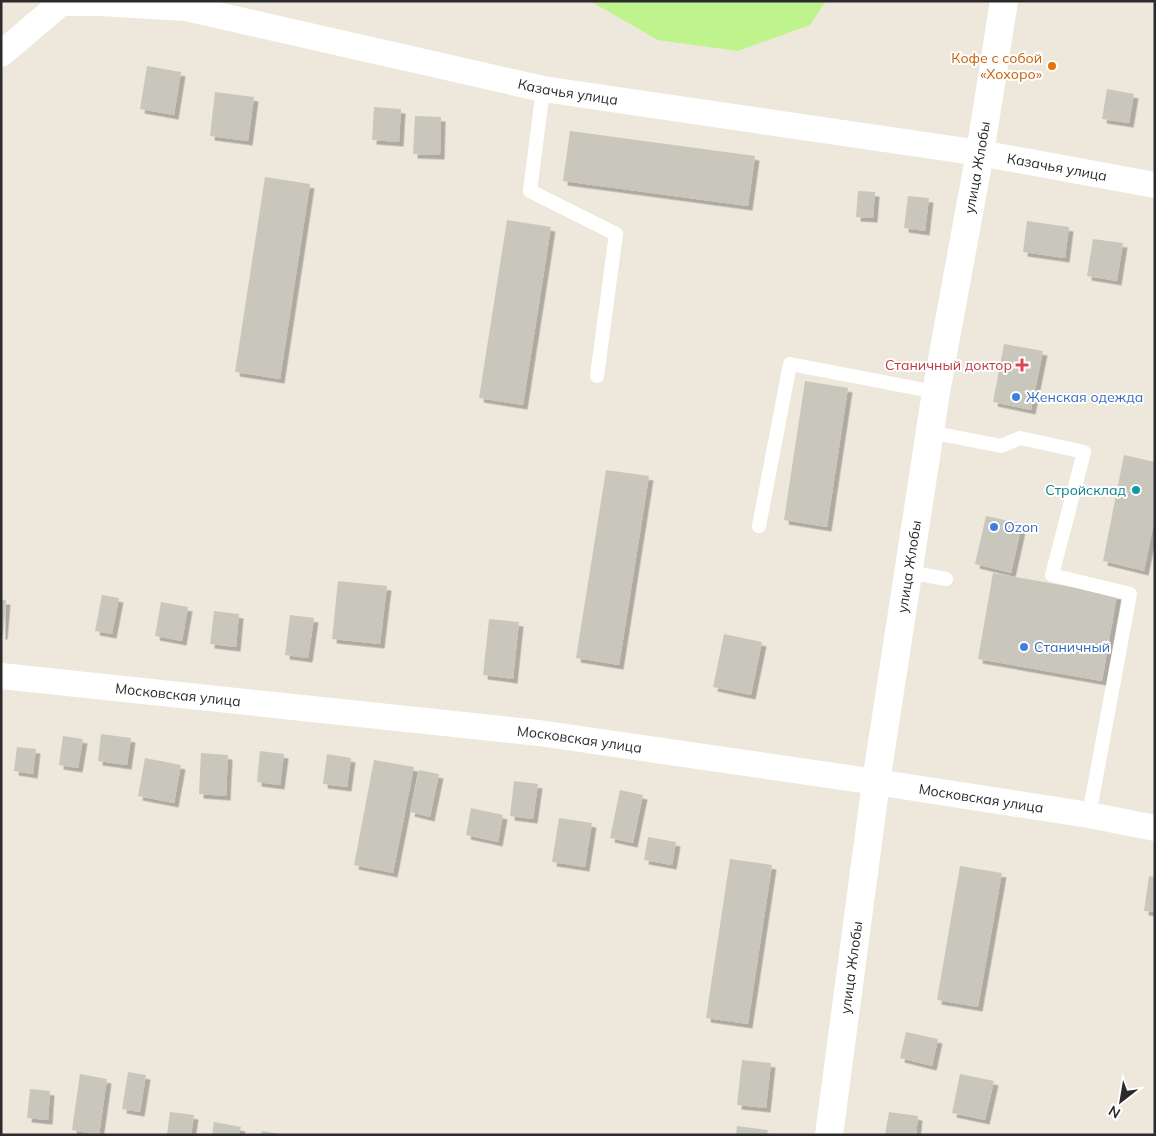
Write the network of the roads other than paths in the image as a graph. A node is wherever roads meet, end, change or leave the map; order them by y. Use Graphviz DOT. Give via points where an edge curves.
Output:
graph roads {
  1 [pos="1004,1"];
  2 [pos="1,54"];
  3 [pos="543,90"];
  4 [pos="980,153"];
  5 [pos="1155,185"];
  6 [pos="597,376"];
  7 [pos="936,392"];
  8 [pos="930,432"];
  9 [pos="759,526"];
  10 [pos="909,572"];
  11 [pos="946,579"];
  12 [pos="1,676"];
  13 [pos="876,782"];
  14 [pos="1089,815"];
  15 [pos="1155,828"];
  16 [pos="829,1135"];
  1 -- 4 [label="street, улица Жлобы"];
  2 -- 3 [label="street, Казачья улица" via="61,3 186,8"];
  3 -- 4 [label="street, Казачья улица"];
  3 -- 6 [label="lane" via="530,191 616,234"];
  4 -- 5 [label="street, Казачья улица"];
  4 -- 7 [label="street, улица Жлобы"];
  7 -- 8 [label="street, улица Жлобы"];
  7 -- 9 [label="lane" via="790,364"];
  8 -- 10 [label="street, улица Жлобы"];
  8 -- 14 [label="lane" via="1001,446 1020,438 1084,452 1052,575 1130,594"];
  10 -- 11 [label="lane"];
  10 -- 13 [label="street, улица Жлобы"];
  12 -- 13 [label="street, Московская улица" via="539,733"];
  13 -- 14 [label="street, Московская улица"];
  13 -- 16 [label="street, улица Жлобы"];
  14 -- 15 [label="street, Московская улица"];
}
